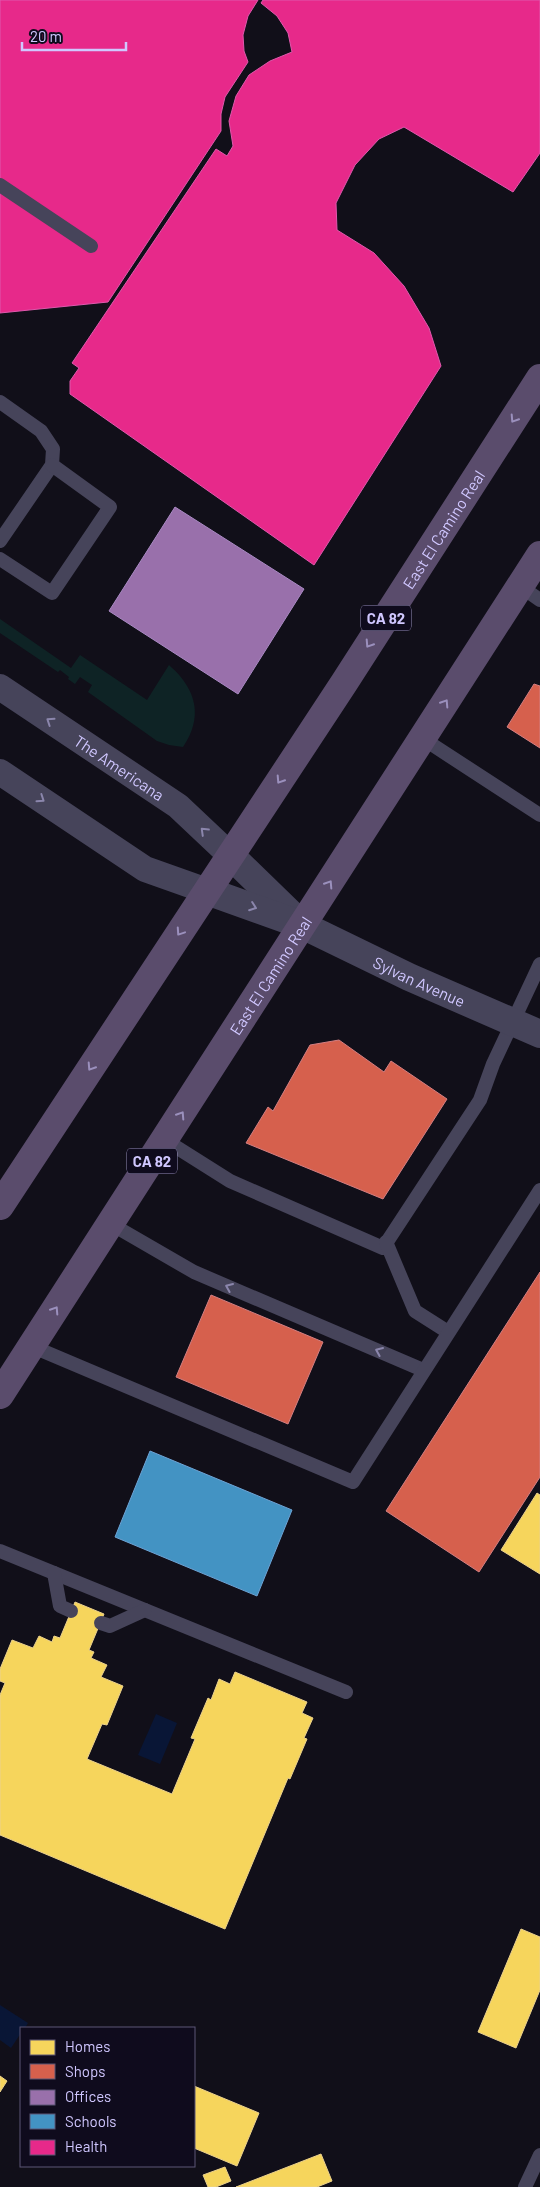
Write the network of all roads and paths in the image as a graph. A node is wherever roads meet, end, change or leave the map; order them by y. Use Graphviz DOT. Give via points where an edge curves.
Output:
graph roads {
  1 [pos="0,185"];
  2 [pos="91,246"];
  3 [pos="540,378"];
  4 [pos="0,402"];
  5 [pos="52,465"];
  6 [pos="0,541"];
  7 [pos="540,555"];
  8 [pos="0,559"];
  9 [pos="530,593"];
  10 [pos="0,687"];
  11 [pos="422,738"];
  12 [pos="0,772"];
  13 [pos="540,815"];
  14 [pos="230,856"];
  15 [pos="207,891"];
  16 [pos="302,925"];
  17 [pos="540,964"];
  18 [pos="513,1021"];
  19 [pos="540,1034"];
  20 [pos="165,1140"];
  21 [pos="540,1190"];
  22 [pos="0,1206"];
  23 [pos="111,1224"];
  24 [pos="386,1242"];
  25 [pos="448,1332"];
  26 [pos="30,1346"];
  27 [pos="424,1370"];
  28 [pos="0,1395"];
  29 [pos="0,1551"];
  30 [pos="54,1573"];
  31 [pos="71,1610"];
  32 [pos="145,1610"];
  33 [pos="101,1623"];
  34 [pos="346,1692"];
  35 [pos="540,2155"];
  36 [pos="525,2187"];
  1 -- 2 [label="lane"];
  3 -- 14 [label="main road, East El Camino Real / CA 82, one-way"];
  4 -- 5 [label="lane" via="41,431 53,449"];
  5 -- 6 [label="lane"];
  5 -- 8 [label="lane" via="110,507 52,593"];
  7 -- 9 [label="main road, East El Camino Real / CA 82"];
  11 -- 9 [label="main road, East El Camino Real / CA 82, one-way"];
  14 -- 10 [label="street, The Americana, one-way" via="178,806"];
  11 -- 13 [label="lane"];
  16 -- 11 [label="main road, East El Camino Real / CA 82, one-way"];
  12 -- 15 [label="street, one-way" via="145,868"];
  14 -- 15 [label="main road, East El Camino Real / CA 82"];
  14 -- 16 [label="street, Sylvan Avenue"];
  15 -- 16 [label="street, Sylvan Avenue, one-way"];
  15 -- 22 [label="main road, East El Camino Real / CA 82, one-way"];
  16 -- 18 [label="street, Sylvan Avenue" via="409,977"];
  20 -- 16 [label="main road, East El Camino Real / CA 82, one-way"];
  17 -- 18 [label="lane"];
  18 -- 19 [label="street, Sylvan Avenue"];
  18 -- 24 [label="lane" via="480,1100"];
  20 -- 23 [label="main road, East El Camino Real / CA 82"];
  20 -- 24 [label="lane" via="230,1181 383,1248"];
  21 -- 25 [label="lane"];
  26 -- 23 [label="main road, East El Camino Real / CA 82, one-way"];
  27 -- 23 [label="lane, one-way" via="194,1272"];
  24 -- 25 [label="lane" via="415,1311"];
  25 -- 27 [label="lane"];
  26 -- 27 [label="lane" via="353,1482"];
  26 -- 28 [label="main road, East El Camino Real / CA 82"];
  29 -- 30 [label="lane"];
  30 -- 31 [label="lane" via="60,1606"];
  30 -- 32 [label="lane"];
  32 -- 33 [label="lane" via="110,1626"];
  32 -- 34 [label="lane"];
  35 -- 36 [label="lane"];
}
